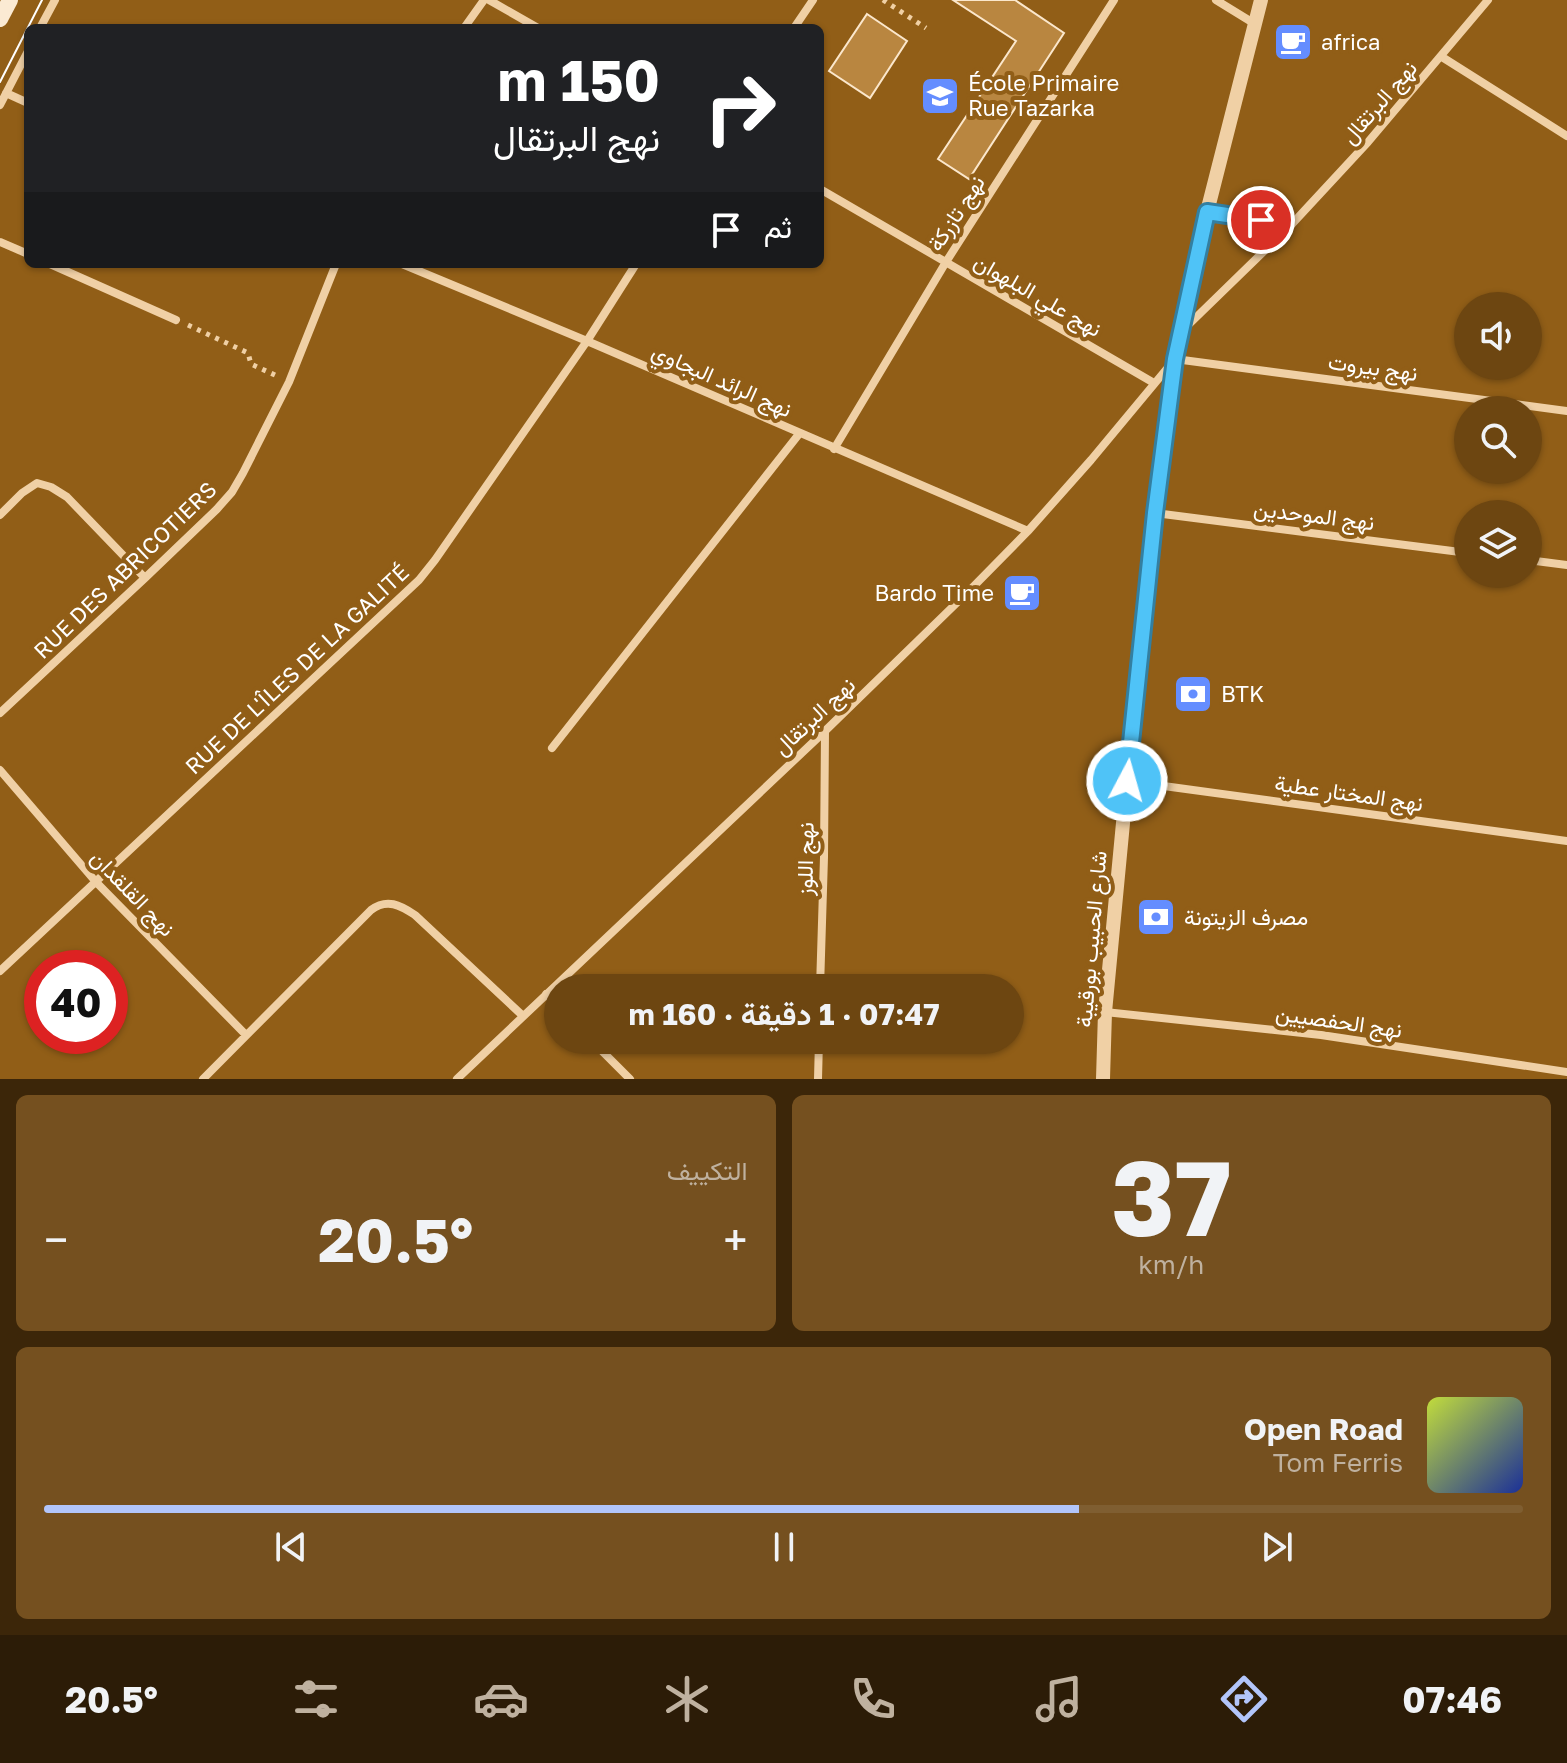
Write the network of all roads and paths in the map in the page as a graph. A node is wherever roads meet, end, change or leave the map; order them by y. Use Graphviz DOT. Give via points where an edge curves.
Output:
graph roads {
  1 [pos="10,0"];
  2 [pos="55,0"];
  3 [pos="486,0"];
  4 [pos="813,0"];
  5 [pos="883,0"];
  6 [pos="1114,0"];
  7 [pos="1216,0"];
  8 [pos="1261,0"];
  9 [pos="1488,0"];
  10 [pos="0,19"];
  11 [pos="42,24"];
  12 [pos="467,24"];
  13 [pos="531,24"];
  14 [pos="797,24"];
  15 [pos="1255,24"];
  16 [pos="926,28"];
  17 [pos="1442,57"];
  18 [pos="24,59"];
  19 [pos="6,93"];
  20 [pos="24,101"];
  21 [pos="0,105"];
  22 [pos="1567,136"];
  23 [pos="824,191"];
  24 [pos="1207,212"];
  25 [pos="1292,224"];
  26 [pos="0,242"];
  27 [pos="24,252"];
  28 [pos="946,262"];
  29 [pos="59,268"];
  30 [pos="334,268"];
  31 [pos="412,268"];
  32 [pos="633,268"];
  33 [pos="176,320"];
  34 [pos="1182,332"];
  35 [pos="587,341"];
  36 [pos="1175,359"];
  37 [pos="289,382"];
  38 [pos="1154,383"];
  39 [pos="1567,411"];
  40 [pos="799,434"];
  41 [pos="834,449"];
  42 [pos="1155,513"];
  43 [pos="0,515"];
  44 [pos="1028,531"];
  45 [pos="1454,551"];
  46 [pos="1542,562"];
  47 [pos="1567,565"];
  48 [pos="145,578"];
  49 [pos="0,713"];
  50 [pos="825,731"];
  51 [pos="552,748"];
  52 [pos="0,770"];
  53 [pos="1127,781"];
  54 [pos="1567,841"];
  55 [pos="96,882"];
  56 [pos="0,971"];
  57 [pos="567,974"];
  58 [pos="820,974"];
  59 [pos="544,996"];
  60 [pos="1105,1012"];
  61 [pos="523,1016"];
  62 [pos="246,1035"];
  63 [pos="605,1054"];
  64 [pos="819,1054"];
  65 [pos="1567,1072"];
  66 [pos="203,1079"];
  67 [pos="457,1079"];
  68 [pos="630,1079"];
  69 [pos="818,1079"];
  70 [pos="1103,1079"];
  1 -- 10 [label="main road"];
  2 -- 11 [label="street"];
  3 -- 12 [label="street"];
  3 -- 13 [label="street"];
  4 -- 14 [label="street"];
  5 -- 16 [label="path"];
  6 -- 28 [label="street, نهج تازركة"];
  7 -- 15 [label="street"];
  8 -- 15 [label="street, شارع الحبيب بورقيبة"];
  9 -- 17 [label="street, نهج البرتقال"];
  15 -- 24 [label="street, شارع الحبيب بورقيبة"];
  17 -- 22 [label="street"];
  17 -- 25 [label="street, نهج البرتقال"];
  18 -- 19 [label="street"];
  19 -- 20 [label="street"];
  19 -- 21 [label="street"];
  23 -- 28 [label="street, نهج علي البلهوان"];
  24 -- 25 [label="street"];
  24 -- 34 [label="street, شارع الحبيب بورقيبة"];
  25 -- 34 [label="street, نهج البرتقال"];
  26 -- 27 [label="street"];
  28 -- 38 [label="street, نهج علي البلهوان"];
  28 -- 41 [label="street, نهج تازركة"];
  29 -- 33 [label="street"];
  30 -- 37 [label="street, RUE DES ABRICOTIERS"];
  31 -- 35 [label="street, نهج الرائد البجاوي"];
  32 -- 35 [label="street, RUE DE L'ÎLES DE LA GALITÉ"];
  33 -- 37 [label="path" via="248,353 251,364"];
  34 -- 36 [label="street, شارع الحبيب بورقيبة"];
  35 -- 40 [label="street, نهج الرائد البجاوي"];
  35 -- 55 [label="street, RUE DE L'ÎLES DE LA GALITÉ" via="419,580"];
  36 -- 38 [label="street, نهج البرتقال"];
  36 -- 39 [label="street, نهج بيروت"];
  36 -- 42 [label="street, شارع الحبيب بورقيبة"];
  37 -- 48 [label="street, RUE DES ABRICOTIERS" via="232,492"];
  38 -- 44 [label="street, نهج البرتقال"];
  40 -- 41 [label="street, نهج الرائد البجاوي"];
  40 -- 51 [label="street"];
  41 -- 44 [label="street, نهج الرائد البجاوي"];
  42 -- 45 [label="street, نهج الموحدين"];
  42 -- 53 [label="street, شارع الحبيب بورقيبة"];
  43 -- 48 [label="street" via="37,483 51,487"];
  44 -- 50 [label="street, نهج البرتقال"];
  46 -- 47 [label="street"];
  48 -- 49 [label="street, RUE DES ABRICOTIERS"];
  50 -- 57 [label="street, نهج البرتقال"];
  50 -- 58 [label="street, نهج اللوز"];
  52 -- 55 [label="street, نهج القلقدان"];
  53 -- 54 [label="street, نهج المختار عطية"];
  53 -- 60 [label="street, شارع الحبيب بورقيبة"];
  55 -- 56 [label="street, RUE DE L'ÎLES DE LA GALITÉ"];
  55 -- 62 [label="street, نهج القلقدان"];
  59 -- 61 [label="street, نهج البرتقال"];
  60 -- 65 [label="street, نهج الحفصيين" via="1321,1035"];
  60 -- 70 [label="street, شارع الحبيب بورقيبة"];
  61 -- 62 [label="street" via="415,915 401,906 379,903"];
  61 -- 67 [label="street, نهج البرتقال"];
  62 -- 66 [label="street"];
  63 -- 68 [label="street"];
  64 -- 69 [label="street"];
}
